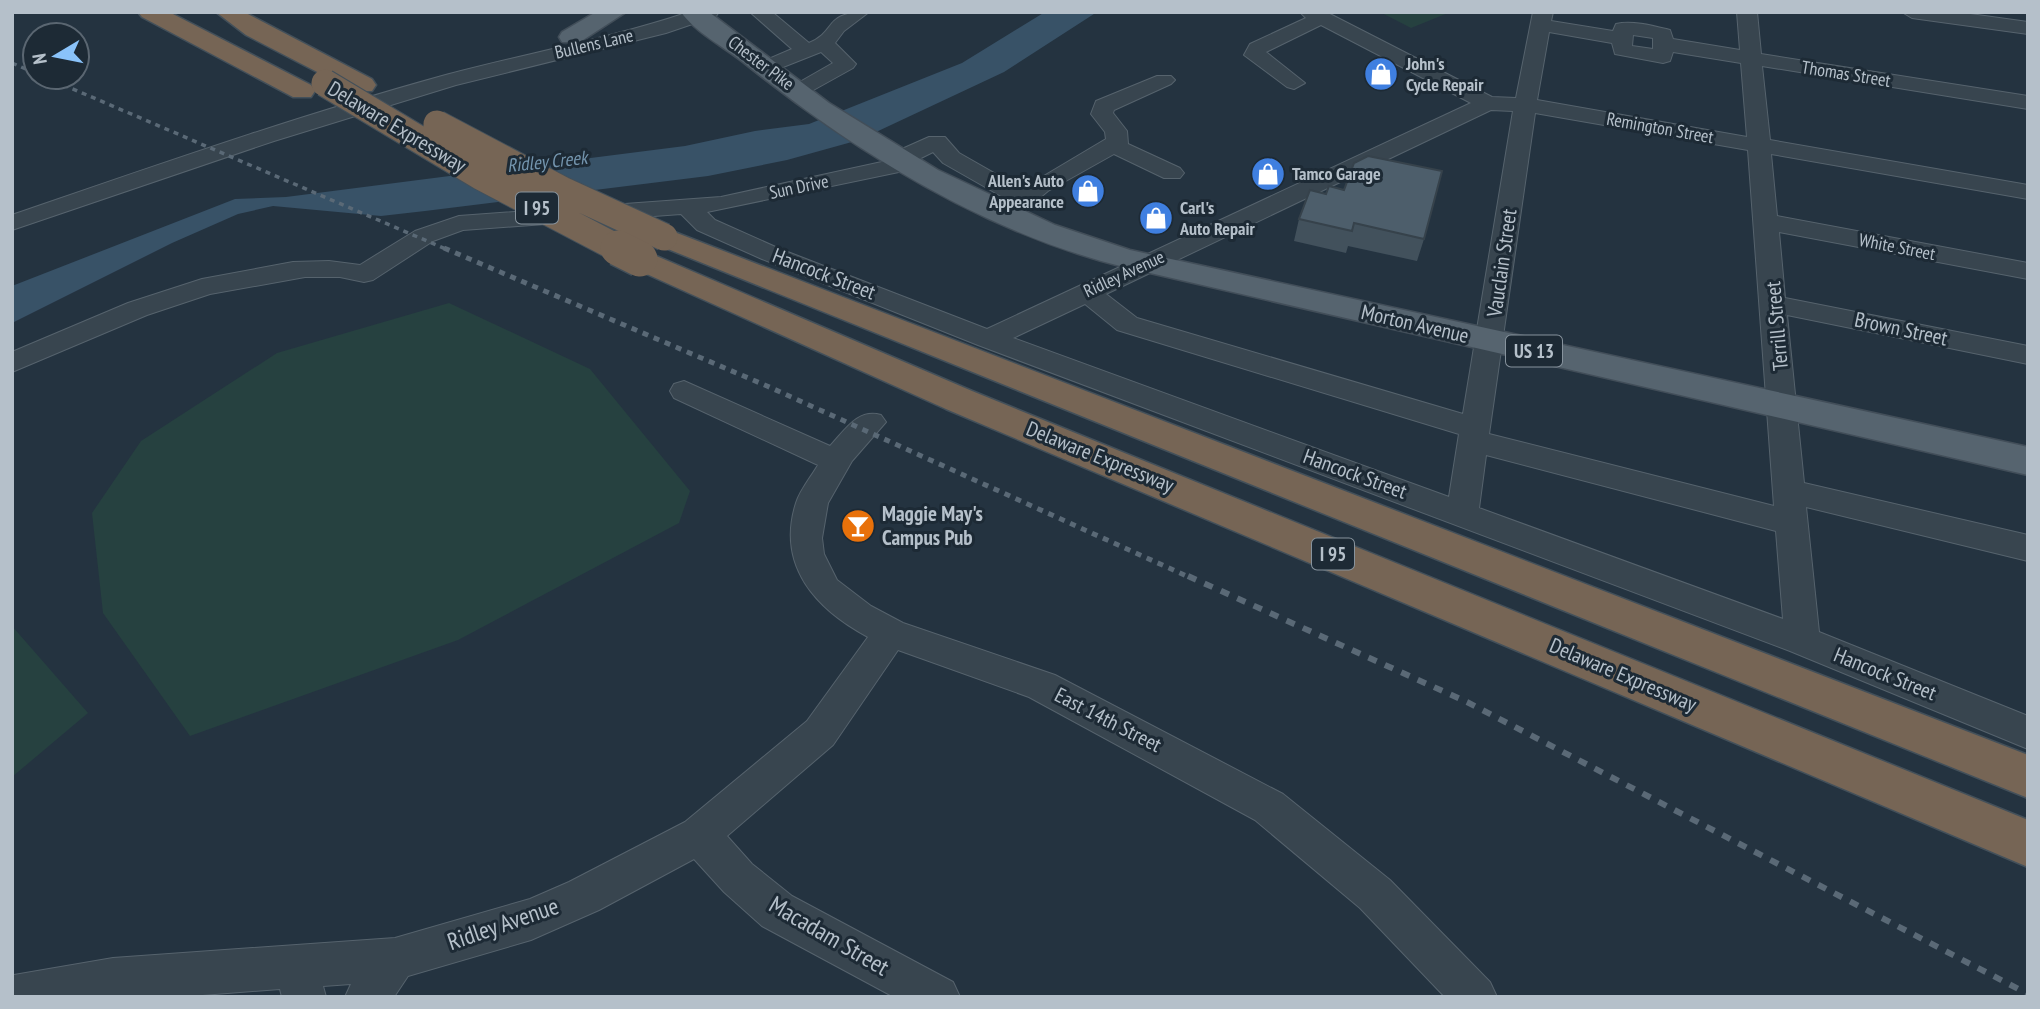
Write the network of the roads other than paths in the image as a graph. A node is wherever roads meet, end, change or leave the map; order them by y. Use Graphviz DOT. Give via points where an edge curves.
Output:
graph roads {
  1 [pos="150,12"];
  2 [pos="200,12"];
  3 [pos="228,12"];
  4 [pos="614,12"];
  5 [pos="760,12"];
  6 [pos="859,12"];
  7 [pos="1748,12"];
  8 [pos="1912,12"];
  9 [pos="699,13"];
  10 [pos="1316,15"];
  11 [pos="1542,19"];
  12 [pos="289,20"];
  13 [pos="2028,29"];
  14 [pos="571,37"];
  15 [pos="815,47"];
  16 [pos="1752,58"];
  17 [pos="766,67"];
  18 [pos="326,79"];
  19 [pos="1164,80"];
  20 [pos="1294,83"];
  21 [pos="799,92"];
  22 [pos="1488,103"];
  23 [pos="2028,103"];
  24 [pos="1525,105"];
  25 [pos="829,114"];
  26 [pos="1112,145"];
  27 [pos="1760,146"];
  28 [pos="905,160"];
  29 [pos="1172,173"];
  30 [pos="2028,192"];
  31 [pos="687,207"];
  32 [pos="1014,207"];
  33 [pos="12,209"];
  34 [pos="1767,222"];
  35 [pos="12,223"];
  36 [pos="652,248"];
  37 [pos="1148,263"];
  38 [pos="2028,271"];
  39 [pos="1087,292"];
  40 [pos="1774,304"];
  41 [pos="988,339"];
  42 [pos="1490,341"];
  43 [pos="2028,355"];
  44 [pos="12,363"];
  45 [pos="684,391"];
  46 [pos="1784,408"];
  47 [pos="871,422"];
  48 [pos="1475,435"];
  49 [pos="838,457"];
  50 [pos="2028,461"];
  51 [pos="1792,508"];
  52 [pos="1462,513"];
  53 [pos="2028,548"];
  54 [pos="891,633"];
  55 [pos="1802,641"];
  56 [pos="2028,733"];
  57 [pos="2028,777"];
  58 [pos="699,835"];
  59 [pos="2028,845"];
  60 [pos="396,959"];
  61 [pos="300,982"];
  62 [pos="1466,994"];
  63 [pos="14,997"];
  64 [pos="367,997"];
  65 [pos="938,997"];
  1 -- 18 [label="highway"];
  2 -- 18 [label="highway, Delaware Expressway / I 95"];
  3 -- 18 [label="highway, Delaware Expressway / I 95"];
  4 -- 14 [label="main road"];
  5 -- 15 [label="street"];
  6 -- 15 [label="street"];
  7 -- 16 [label="street, Terrill Street"];
  8 -- 13 [label="street"];
  9 -- 14 [label="street, Bullens Lane"];
  9 -- 17 [label="main road, Chester Pike / US 13"];
  9 -- 35 [label="street, Bullens Lane" via="659,29 449,81 266,136"];
  10 -- 20 [label="street" via="1257,48 1254,55"];
  10 -- 22 [label="street, Remington Street"];
  11 -- 16 [label="street, Thomas Street" via="1623,39 1622,50 1663,57 1664,44"];
  11 -- 24 [label="street, Vauclain Street"];
  12 -- 18 [label="highway" via="314,40"];
  14 -- 33 [label="street, Bullens Lane" via="341,101"];
  15 -- 17 [label="street"];
  15 -- 21 [label="street" via="846,64"];
  16 -- 23 [label="street, Thomas Street"];
  16 -- 27 [label="street, Terrill Street"];
  17 -- 21 [label="main road, Chester Pike / US 13"];
  18 -- 36 [label="highway, Delaware Expressway / I 95, bridge" via="562,190"];
  18 -- 36 [label="highway, Delaware Expressway / I 95, bridge" via="435,153 540,210"];
  19 -- 26 [label="street" via="1104,106 1102,114 1116,131 1118,142"];
  21 -- 25 [label="main road, Chester Pike / US 13"];
  22 -- 24 [label="street, Remington Street"];
  22 -- 37 [label="street, Ridley Avenue"];
  24 -- 27 [label="street, Remington Street"];
  24 -- 42 [label="street, Vauclain Street"];
  25 -- 28 [label="main road, Morton Avenue / US 13"];
  26 -- 29 [label="street"];
  26 -- 32 [label="street" via="1040,186"];
  27 -- 30 [label="street, Remington Street"];
  27 -- 34 [label="street, Terrill Street"];
  28 -- 31 [label="street, Sun Drive" via="721,204"];
  28 -- 32 [label="main road, Morton Avenue / US 13"];
  28 -- 32 [label="street, Sun Drive" via="937,142 951,159"];
  31 -- 41 [label="street, Hancock Street" via="698,220 728,236"];
  31 -- 44 [label="street, Sun Drive" via="502,218 445,227 364,274 340,267 317,268 214,283 125,312"];
  32 -- 37 [label="main road, Morton Avenue / US 13" via="1065,240"];
  34 -- 38 [label="street, White Street"];
  34 -- 40 [label="street, Terrill Street"];
  36 -- 57 [label="highway, Delaware Expressway / I 95"];
  36 -- 59 [label="highway, Delaware Expressway / I 95" via="959,400"];
  37 -- 39 [label="street, Ridley Avenue"];
  37 -- 42 [label="main road, Morton Avenue / US 13"];
  39 -- 41 [label="street, Ridley Avenue"];
  39 -- 48 [label="street" via="1127,324"];
  40 -- 43 [label="street, Brown Street"];
  40 -- 46 [label="street, Terrill Street"];
  41 -- 52 [label="street, Hancock Street"];
  42 -- 46 [label="main road, Morton Avenue / US 13"];
  42 -- 48 [label="street, Vauclain Street"];
  45 -- 49 [label="street"];
  46 -- 50 [label="main road, Morton Avenue / US 13"];
  46 -- 51 [label="street, Terrill Street"];
  47 -- 49 [label="street, East 14th Street"];
  48 -- 51 [label="street"];
  48 -- 52 [label="street, Vauclain Street"];
  49 -- 54 [label="street, East 14th Street" via="812,502 808,554 825,589 859,616"];
  51 -- 53 [label="street"];
  51 -- 55 [label="street, Terrill Street"];
  52 -- 55 [label="street, Hancock Street"];
  54 -- 58 [label="street, Ridley Avenue" via="820,733"];
  54 -- 62 [label="street, East 14th Street" via="1042,686 1269,807 1375,894"];
  55 -- 56 [label="street, Hancock Street"];
  58 -- 60 [label="street, Ridley Avenue" via="531,919"];
  58 -- 65 [label="street, Macadam Street" via="738,878 777,911"];
  60 -- 61 [label="street, Ridley Avenue"];
  60 -- 64 [label="street"];
  61 -- 63 [label="street, Ridley Avenue" via="113,980"];
}
